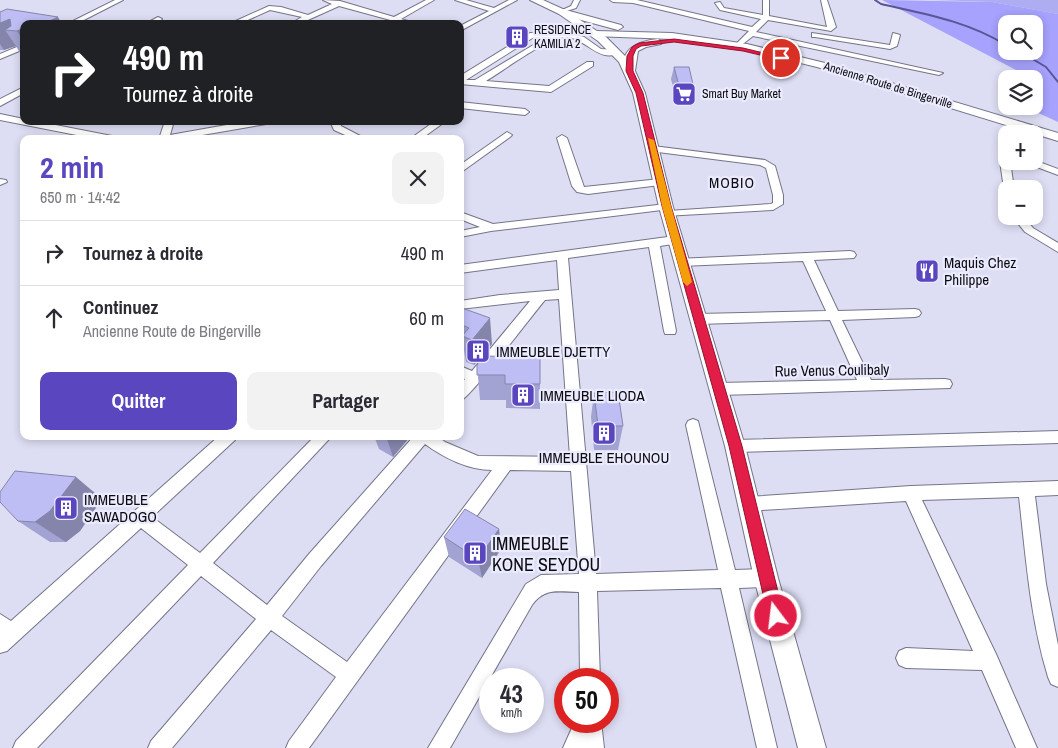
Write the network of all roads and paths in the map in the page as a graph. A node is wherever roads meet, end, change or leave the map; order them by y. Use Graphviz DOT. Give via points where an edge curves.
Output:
graph roads {
  1 [pos="120,0"];
  2 [pos="326,0"];
  3 [pos="348,0"];
  4 [pos="430,0"];
  5 [pos="458,0"];
  6 [pos="514,0"];
  7 [pos="535,0"];
  8 [pos="577,0"];
  9 [pos="613,0"];
  10 [pos="766,0"];
  11 [pos="824,0"];
  12 [pos="340,3"];
  13 [pos="718,3"];
  14 [pos="495,10"];
  15 [pos="562,12"];
  16 [pos="308,17"];
  17 [pos="395,18"];
  18 [pos="766,18"];
  19 [pos="78,20"];
  20 [pos="241,20"];
  21 [pos="302,20"];
  22 [pos="402,20"];
  23 [pos="464,27"];
  24 [pos="752,31"];
  25 [pos="815,32"];
  26 [pos="896,35"];
  27 [pos="553,36"];
  28 [pos="599,36"];
  29 [pos="675,38"];
  30 [pos="739,45"];
  31 [pos="812,45"];
  32 [pos="20,48"];
  33 [pos="616,52"];
  34 [pos="0,57"];
  35 [pos="590,64"];
  36 [pos="630,71"];
  37 [pos="939,73"];
  38 [pos="464,77"];
  39 [pos="464,82"];
  40 [pos="476,83"];
  41 [pos="20,92"];
  42 [pos="0,103"];
  43 [pos="464,107"];
  44 [pos="525,112"];
  45 [pos="0,117"];
  46 [pos="20,121"];
  47 [pos="41,125"];
  48 [pos="243,125"];
  49 [pos="336,125"];
  50 [pos="436,125"];
  51 [pos="1002,125"];
  52 [pos="1003,125"];
  53 [pos="1043,134"];
  54 [pos="92,135"];
  55 [pos="185,135"];
  56 [pos="355,135"];
  57 [pos="420,135"];
  58 [pos="507,135"];
  59 [pos="1058,136"];
  60 [pos="1043,137"];
  61 [pos="562,138"];
  62 [pos="1058,142"];
  63 [pos="653,149"];
  64 [pos="464,167"];
  65 [pos="1043,167"];
  66 [pos="1058,172"];
  67 [pos="660,182"];
  68 [pos="667,210"];
  69 [pos="464,217"];
  70 [pos="1025,225"];
  71 [pos="491,228"];
  72 [pos="464,233"];
  73 [pos="676,240"];
  74 [pos="654,243"];
  75 [pos="1056,245"];
  76 [pos="562,254"];
  77 [pos="850,255"];
  78 [pos="807,257"];
  79 [pos="681,262"];
  80 [pos="464,268"];
  81 [pos="564,294"];
  82 [pos="541,296"];
  83 [pos="464,305"];
  84 [pos="915,313"];
  85 [pos="835,316"];
  86 [pos="698,319"];
  87 [pos="670,331"];
  88 [pos="464,373"];
  89 [pos="475,378"];
  90 [pos="945,384"];
  91 [pos="867,386"];
  92 [pos="719,389"];
  93 [pos="464,390"];
  94 [pos="693,425"];
  95 [pos="1058,437"];
  96 [pos="226,440"];
  97 [pos="321,440"];
  98 [pos="420,440"];
  99 [pos="430,440"];
  100 [pos="736,446"];
  101 [pos="506,463"];
  102 [pos="579,464"];
  103 [pos="1058,488"];
  104 [pos="1026,489"];
  105 [pos="911,493"];
  106 [pos="748,504"];
  107 [pos="140,517"];
  108 [pos="202,563"];
  109 [pos="766,578"];
  110 [pos="727,579"];
  111 [pos="588,582"];
  112 [pos="270,618"];
  113 [pos="4,634"];
  114 [pos="906,658"];
  115 [pos="989,661"];
  116 [pos="590,668"];
  117 [pos="349,676"];
  118 [pos="1058,677"];
  119 [pos="580,733"];
  120 [pos="592,733"];
  121 [pos="23,748"];
  122 [pos="158,748"];
  123 [pos="296,748"];
  124 [pos="438,748"];
  125 [pos="573,748"];
  126 [pos="594,748"];
  127 [pos="767,748"];
  128 [pos="812,748"];
  129 [pos="1027,748"];
  1 -- 19 [label="street"];
  2 -- 12 [label="street"];
  3 -- 12 [label="street"];
  4 -- 17 [label="street"];
  5 -- 14 [label="street"];
  6 -- 14 [label="street"];
  7 -- 15 [label="main road"];
  8 -- 15 [label="street" via="574,7"];
  9 -- 24 [label="street" via="633,1"];
  10 -- 18 [label="street"];
  11 -- 25 [label="street" via="832,27"];
  12 -- 16 [label="street"];
  12 -- 17 [label="street"];
  13 -- 18 [label="street" via="722,9"];
  14 -- 23 [label="street"];
  15 -- 28 [label="main road"];
  15 -- 29 [label="street" via="606,25"];
  16 -- 20 [label="street" via="269,8"];
  16 -- 21 [label="street"];
  17 -- 22 [label="street"];
  18 -- 24 [label="street"];
  18 -- 25 [label="street"];
  24 -- 30 [label="street"];
  24 -- 31 [label="street"];
  25 -- 26 [label="street" via="890,47"];
  25 -- 31 [label="street"];
  27 -- 33 [label="street" via="579,36 606,54"];
  27 -- 38 [label="street" via="533,35"];
  27 -- 40 [label="street"];
  28 -- 29 [label="street, Ancienne Route de Bingerville"];
  28 -- 33 [label="main road"];
  29 -- 30 [label="street, Ancienne Route de Bingerville"];
  29 -- 36 [label="street" via="648,42 634,48 630,56"];
  29 -- 51 [label="street, Ancienne Route de Bingerville" via="793,61"];
  30 -- 52 [label="street, Ancienne Route de Bingerville" via="836,69"];
  31 -- 37 [label="street"];
  32 -- 34 [label="street"];
  33 -- 36 [label="main road"];
  35 -- 40 [label="street" via="551,89"];
  36 -- 63 [label="main road"];
  39 -- 40 [label="street"];
  41 -- 42 [label="street"];
  43 -- 44 [label="street"];
  45 -- 46 [label="street"];
  47 -- 54 [label="street"];
  48 -- 55 [label="street"];
  49 -- 56 [label="street"];
  50 -- 57 [label="street"];
  53 -- 59 [label="street, Ancienne Route de Bingerville"];
  58 -- 64 [label="street"];
  60 -- 62 [label="street, Ancienne Route de Bingerville"];
  61 -- 67 [label="street" via="581,190"];
  63 -- 67 [label="main road"];
  63 -- 68 [label="street" via="762,162 770,166 778,195 778,204 773,207"];
  65 -- 66 [label="street"];
  67 -- 68 [label="main road"];
  68 -- 71 [label="street"];
  68 -- 73 [label="main road"];
  69 -- 71 [label="street"];
  70 -- 75 [label="street"];
  71 -- 72 [label="street"];
  73 -- 74 [label="street"];
  73 -- 79 [label="main road"];
  74 -- 76 [label="street"];
  74 -- 87 [label="street"];
  76 -- 80 [label="street"];
  76 -- 81 [label="street"];
  77 -- 78 [label="street"];
  78 -- 79 [label="street"];
  78 -- 85 [label="street"];
  79 -- 86 [label="main road"];
  81 -- 82 [label="street"];
  81 -- 102 [label="street"];
  82 -- 83 [label="street"];
  82 -- 89 [label="street"];
  84 -- 85 [label="street"];
  85 -- 86 [label="street"];
  85 -- 91 [label="street"];
  86 -- 92 [label="main road"];
  88 -- 89 [label="street"];
  89 -- 93 [label="street"];
  90 -- 91 [label="street, Rue Venus Coulibaly"];
  91 -- 92 [label="street, Rue Venus Coulibaly"];
  92 -- 100 [label="main road"];
  94 -- 110 [label="street"];
  95 -- 100 [label="street"];
  96 -- 107 [label="street"];
  97 -- 108 [label="street"];
  98 -- 112 [label="street" via="315,560"];
  99 -- 101 [label="street" via="477,463"];
  100 -- 106 [label="main road"];
  101 -- 102 [label="street"];
  101 -- 117 [label="street"];
  102 -- 111 [label="street"];
  103 -- 104 [label="street"];
  104 -- 105 [label="street"];
  104 -- 118 [label="street" via="1044,626"];
  105 -- 106 [label="street"];
  105 -- 115 [label="street"];
  106 -- 109 [label="main road"];
  107 -- 108 [label="street"];
  107 -- 113 [label="street"];
  108 -- 112 [label="street"];
  108 -- 121 [label="street"];
  109 -- 110 [label="street"];
  109 -- 128 [label="main road"];
  110 -- 111 [label="street"];
  110 -- 127 [label="street"];
  111 -- 116 [label="street"];
  111 -- 124 [label="street" via="541,584 532,590"];
  112 -- 117 [label="street"];
  112 -- 122 [label="street"];
  114 -- 115 [label="street"];
  115 -- 129 [label="street"];
  117 -- 123 [label="street"];
  119 -- 125 [label="street"];
  120 -- 126 [label="street"];
}
